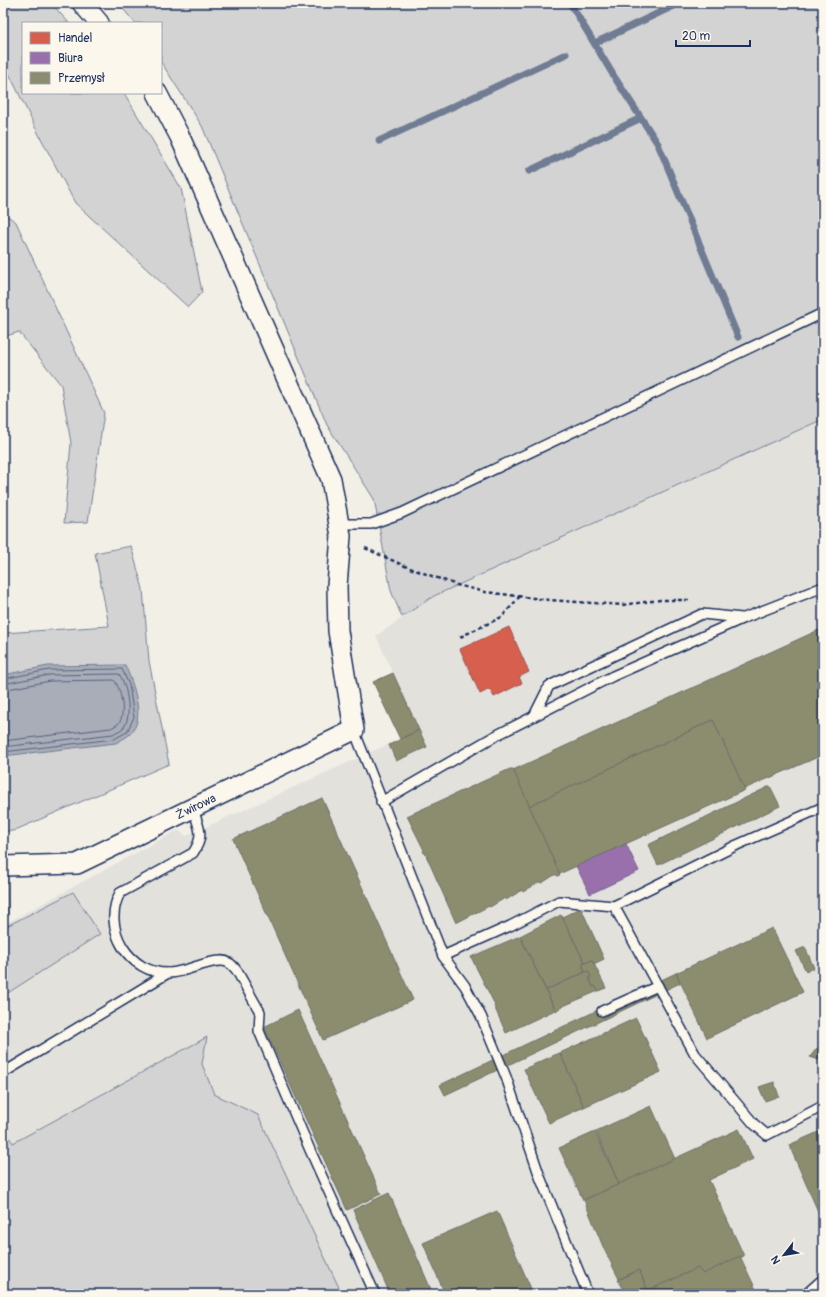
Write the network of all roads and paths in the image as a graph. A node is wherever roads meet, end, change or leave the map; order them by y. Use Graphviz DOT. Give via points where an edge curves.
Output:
graph roads {
  1 [pos="82,3"];
  2 [pos="98,22"];
  3 [pos="158,94"];
  4 [pos="823,313"];
  5 [pos="340,524"];
  6 [pos="365,548"];
  7 [pos="823,586"];
  8 [pos="520,596"];
  9 [pos="715,616"];
  10 [pos="744,618"];
  11 [pos="460,637"];
  12 [pos="534,716"];
  13 [pos="354,730"];
  14 [pos="381,802"];
  15 [pos="823,807"];
  16 [pos="193,809"];
  17 [pos="3,866"];
  18 [pos="614,906"];
  19 [pos="443,956"];
  20 [pos="168,973"];
  21 [pos="658,986"];
  22 [pos="602,1011"];
  23 [pos="3,1073"];
  24 [pos="823,1106"];
  25 [pos="823,1279"];
  26 [pos="376,1294"];
  27 [pos="588,1294"];
  28 [pos="806,1294"];
  1 -- 2 [label="street"];
  3 -- 5 [label="street" via="180,137 331,479"];
  4 -- 5 [label="lane" via="402,514 371,524"];
  5 -- 13 [label="street" via="336,586 338,631"];
  6 -- 8 [label="path" via="457,585"];
  7 -- 10 [label="lane"];
  8 -- 9 [label="path" via="622,605 660,600 708,599"];
  8 -- 11 [label="path" via="502,618"];
  9 -- 10 [label="lane"];
  9 -- 12 [label="lane" via="702,614 549,686"];
  10 -- 12 [label="lane" via="613,676"];
  12 -- 14 [label="lane"];
  13 -- 14 [label="lane"];
  13 -- 16 [label="street, Żwirowa"];
  14 -- 19 [label="lane"];
  15 -- 18 [label="lane" via="737,845"];
  16 -- 17 [label="street, Żwirowa" via="77,864"];
  16 -- 20 [label="lane" via="200,830 200,843 193,853 120,894 113,915 114,930 128,955 152,970"];
  18 -- 19 [label="lane" via="559,901"];
  18 -- 21 [label="lane"];
  19 -- 27 [label="lane" via="465,986 481,1016 511,1092 540,1177"];
  20 -- 23 [label="lane"];
  20 -- 26 [label="lane" via="221,961 233,966 237,971 260,1012 259,1031"];
  21 -- 22 [label="lane"];
  21 -- 24 [label="lane" via="695,1054 766,1135"];
  25 -- 28 [label="lane"];
}
